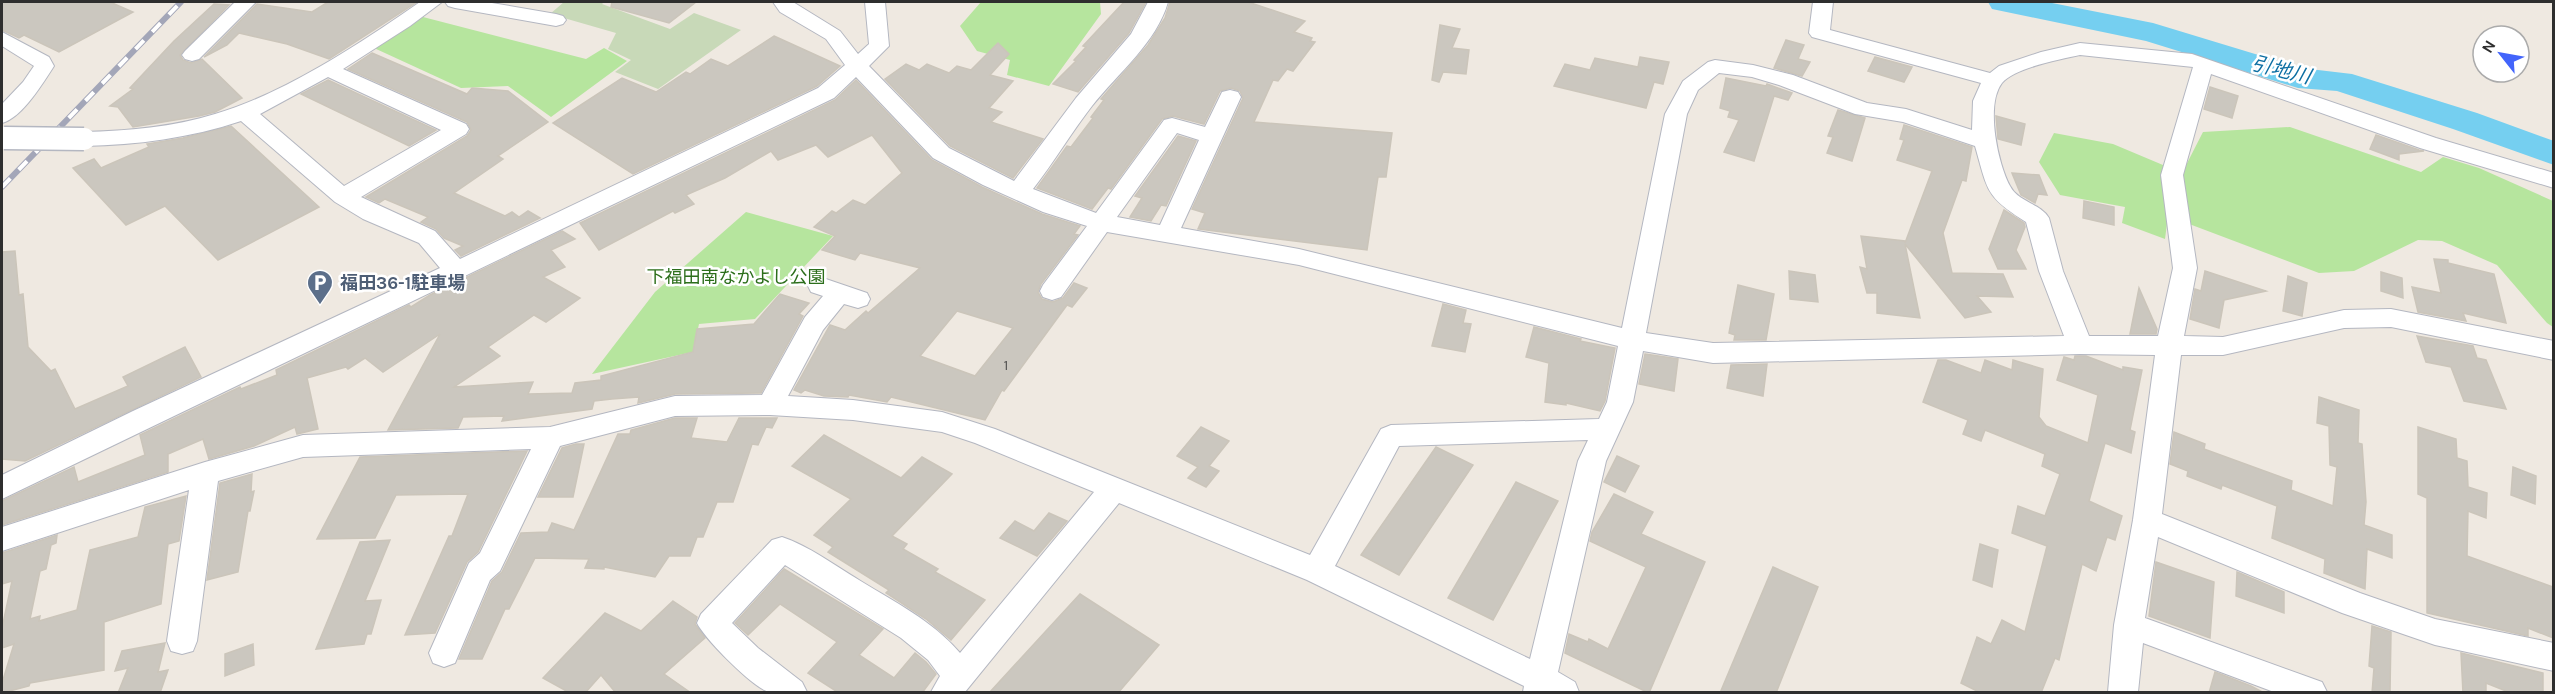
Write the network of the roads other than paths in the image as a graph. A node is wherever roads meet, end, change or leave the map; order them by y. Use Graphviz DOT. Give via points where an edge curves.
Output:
graph roads {
  1 [pos="246,2"];
  2 [pos="432,2"];
  3 [pos="455,2"];
  4 [pos="783,2"];
  5 [pos="875,2"];
  6 [pos="1158,2"];
  7 [pos="1823,2"];
  8 [pos="509,6"];
  9 [pos="540,21"];
  10 [pos="2,38"];
  11 [pos="27,51"];
  12 [pos="192,55"];
  13 [pos="2205,65"];
  14 [pos="857,66"];
  15 [pos="327,69"];
  16 [pos="1993,80"];
  17 [pos="2,96"];
  18 [pos="1230,97"];
  19 [pos="244,112"];
  20 [pos="2,116"];
  21 [pos="1212,136"];
  22 [pos="3,138"];
  23 [pos="1985,142"];
  24 [pos="2553,181"];
  25 [pos="1018,191"];
  26 [pos="342,197"];
  27 [pos="1102,223"];
  28 [pos="1167,234"];
  29 [pos="456,271"];
  30 [pos="1052,291"];
  31 [pos="839,293"];
  32 [pos="1634,340"];
  33 [pos="2080,345"];
  34 [pos="2169,346"];
  35 [pos="2553,351"];
  36 [pos="770,405"];
  37 [pos="1605,429"];
  38 [pos="550,438"];
  39 [pos="205,473"];
  40 [pos="2,488"];
  41 [pos="1114,489"];
  42 [pos="2147,519"];
  43 [pos="2,539"];
  44 [pos="1317,571"];
  45 [pos="2129,625"];
  46 [pos="182,641"];
  47 [pos="444,653"];
  48 [pos="2553,657"];
  49 [pos="952,685"];
  50 [pos="1547,688"];
  51 [pos="791,693"];
  52 [pos="2123,693"];
  53 [pos="2310,693"];
  1 -- 12 [label="street"];
  2 -- 15 [label="street"];
  3 -- 8 [label="street"];
  4 -- 14 [label="street" via="833,35"];
  5 -- 14 [label="street" via="879,46"];
  6 -- 25 [label="street" via="1152,21 1138,40 1092,92"];
  7 -- 16 [label="street" via="1820,33"];
  8 -- 9 [label="street"];
  10 -- 11 [label="street"];
  11 -- 17 [label="street" via="26,73"];
  11 -- 20 [label="street" via="42,60 44,66 32,86"];
  13 -- 16 [label="street" via="2162,56 2080,49 2048,56 2006,71"];
  13 -- 24 [label="street" via="2428,143"];
  13 -- 34 [label="street" via="2172,176 2186,268"];
  14 -- 25 [label="street" via="940,153"];
  14 -- 29 [label="street" via="826,93"];
  15 -- 19 [label="street"];
  15 -- 26 [label="street" via="458,129"];
  16 -- 23 [label="street" via="1984,101"];
  18 -- 21 [label="street"];
  19 -- 22 [label="street, bridge" via="169,133 128,139"];
  19 -- 26 [label="street"];
  21 -- 27 [label="street" via="1172,125"];
  21 -- 28 [label="street"];
  23 -- 32 [label="street" via="1906,116 1863,109 1786,80 1715,66 1683,93 1676,114"];
  23 -- 33 [label="street" via="1999,189 2008,200 2037,218 2051,271"];
  25 -- 27 [label="street"];
  26 -- 29 [label="street" via="427,237"];
  27 -- 28 [label="street"];
  27 -- 30 [label="street"];
  28 -- 32 [label="street" via="1299,257"];
  29 -- 40 [label="street"];
  31 -- 36 [label="street" via="820,313"];
  32 -- 33 [label="street" via="1713,353"];
  32 -- 37 [label="street" via="1620,402"];
  33 -- 34 [label="street"];
  34 -- 35 [label="street" via="2223,346 2344,320 2391,318"];
  34 -- 42 [label="street"];
  36 -- 38 [label="street" via="675,406"];
  36 -- 41 [label="street" via="853,410 942,422"];
  37 -- 44 [label="street" via="1391,436"];
  37 -- 50 [label="street" via="1592,461"];
  38 -- 39 [label="street" via="303,446"];
  38 -- 47 [label="street" via="490,562 479,572"];
  39 -- 43 [label="street"];
  39 -- 46 [label="street"];
  41 -- 44 [label="street"];
  41 -- 49 [label="street"];
  42 -- 45 [label="street"];
  42 -- 48 [label="street" via="2353,604 2434,632"];
  44 -- 50 [label="street"];
  45 -- 52 [label="street"];
  45 -- 53 [label="street"];
  49 -- 51 [label="street" via="951,663 893,614 782,549 712,623"];
}
